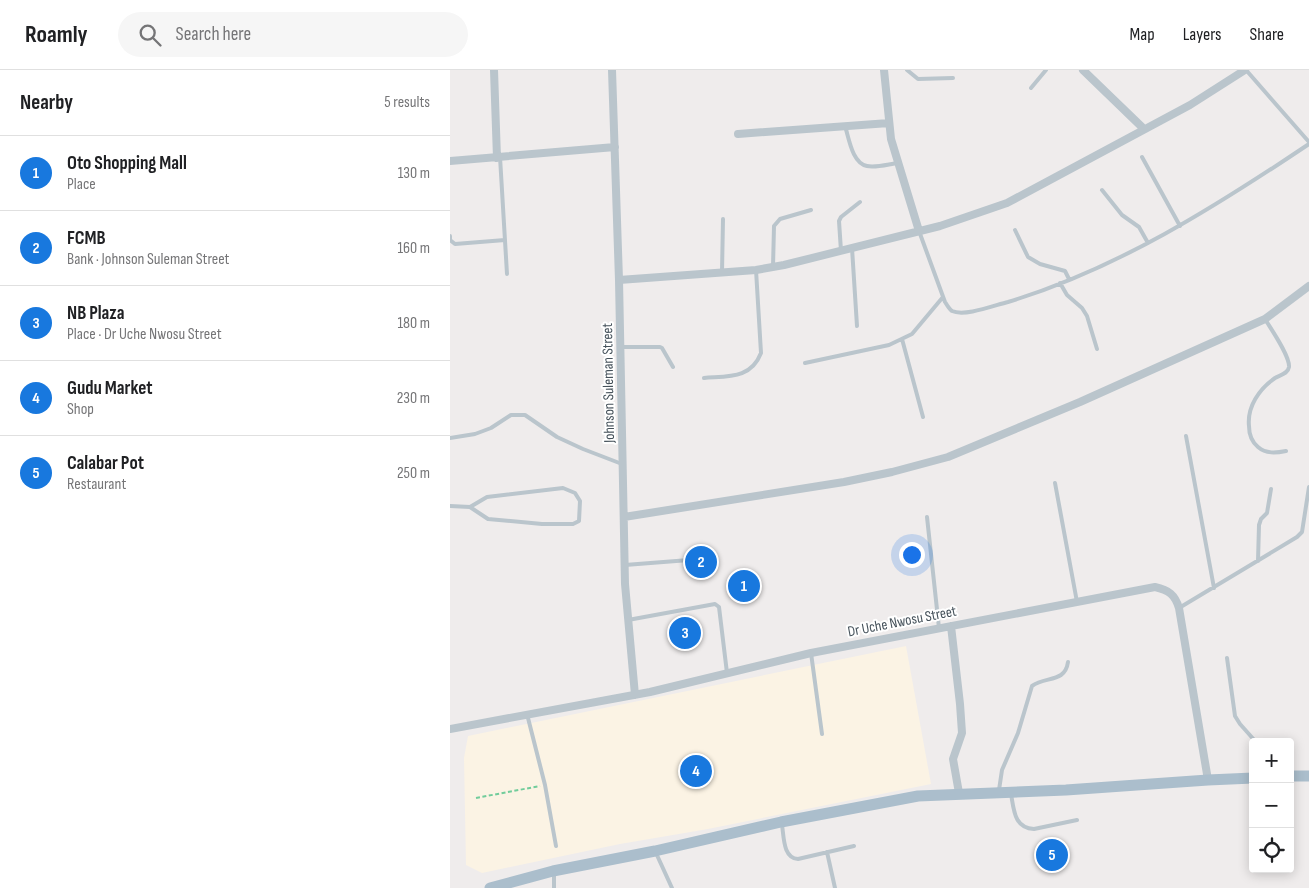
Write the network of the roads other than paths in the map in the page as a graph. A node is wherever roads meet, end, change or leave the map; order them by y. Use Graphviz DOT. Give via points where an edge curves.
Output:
graph roads {
  1 [pos="494,70"];
  2 [pos="612,70"];
  3 [pos="884,70"];
  4 [pos="907,70"];
  5 [pos="1046,70"];
  6 [pos="1082,70"];
  7 [pos="1246,70"];
  8 [pos="953,78"];
  9 [pos="1031,88"];
  10 [pos="890,123"];
  11 [pos="845,126"];
  12 [pos="1144,129"];
  13 [pos="738,134"];
  14 [pos="1309,143"];
  15 [pos="615,147"];
  16 [pos="1142,157"];
  17 [pos="498,158"];
  18 [pos="450,161"];
  19 [pos="898,163"];
  20 [pos="1102,190"];
  21 [pos="860,202"];
  22 [pos="811,210"];
  23 [pos="723,219"];
  24 [pos="1180,226"];
  25 [pos="1015,230"];
  26 [pos="919,231"];
  27 [pos="450,236"];
  28 [pos="505,240"];
  29 [pos="1148,243"];
  30 [pos="852,248"];
  31 [pos="842,251"];
  32 [pos="773,267"];
  33 [pos="756,270"];
  34 [pos="722,272"];
  35 [pos="507,274"];
  36 [pos="1069,279"];
  37 [pos="620,280"];
  38 [pos="1060,282"];
  39 [pos="1309,286"];
  40 [pos="943,297"];
  41 [pos="1265,319"];
  42 [pos="857,326"];
  43 [pos="902,339"];
  44 [pos="621,348"];
  45 [pos="1097,348"];
  46 [pos="805,363"];
  47 [pos="674,367"];
  48 [pos="704,378"];
  49 [pos="923,417"];
  50 [pos="1186,436"];
  51 [pos="450,438"];
  52 [pos="1286,451"];
  53 [pos="623,465"];
  54 [pos="1055,483"];
  55 [pos="1309,487"];
  56 [pos="1271,489"];
  57 [pos="450,506"];
  58 [pos="470,507"];
  59 [pos="624,517"];
  60 [pos="928,517"];
  61 [pos="1302,532"];
  62 [pos="1309,533"];
  63 [pos="689,560"];
  64 [pos="1258,561"];
  65 [pos="625,565"];
  66 [pos="1214,588"];
  67 [pos="1077,602"];
  68 [pos="1180,608"];
  69 [pos="628,620"];
  70 [pos="950,626"];
  71 [pos="939,628"];
  72 [pos="811,653"];
  73 [pos="1227,658"];
  74 [pos="1068,662"];
  75 [pos="727,673"];
  76 [pos="635,695"];
  77 [pos="528,714"];
  78 [pos="450,729"];
  79 [pos="822,734"];
  80 [pos="1252,738"];
  81 [pos="1294,776"];
  82 [pos="1309,776"];
  83 [pos="1249,778"];
  84 [pos="1208,780"];
  85 [pos="999,792"];
  86 [pos="1011,792"];
  87 [pos="959,793"];
  88 [pos="1077,820"];
  89 [pos="781,822"];
  90 [pos="556,846"];
  91 [pos="854,846"];
  92 [pos="655,851"];
  93 [pos="827,852"];
  94 [pos="553,871"];
  95 [pos="490,888"];
  96 [pos="554,888"];
  97 [pos="672,888"];
  98 [pos="835,888"];
  1 -- 17 [label="street"];
  2 -- 15 [label="street, Johnson Suleman Street"];
  3 -- 10 [label="street"];
  4 -- 8 [label="lane" via="918,79"];
  5 -- 9 [label="lane"];
  6 -- 12 [label="street"];
  7 -- 12 [label="street"];
  7 -- 14 [label="lane"];
  10 -- 11 [label="street"];
  10 -- 19 [label="street"];
  11 -- 13 [label="street"];
  11 -- 19 [label="lane" via="860,163 867,166"];
  12 -- 26 [label="street" via="1007,203"];
  14 -- 24 [label="lane"];
  15 -- 17 [label="street"];
  15 -- 37 [label="street, Johnson Suleman Street"];
  16 -- 24 [label="lane"];
  17 -- 18 [label="street"];
  17 -- 28 [label="lane"];
  19 -- 26 [label="street"];
  20 -- 29 [label="lane" via="1122,215 1139,228"];
  21 -- 31 [label="lane" via="839,221"];
  22 -- 32 [label="lane" via="776,222"];
  23 -- 34 [label="lane"];
  24 -- 29 [label="lane"];
  25 -- 36 [label="lane" via="1028,257 1065,271"];
  26 -- 30 [label="street"];
  26 -- 40 [label="lane"];
  27 -- 28 [label="lane" via="455,244"];
  28 -- 35 [label="lane"];
  29 -- 36 [label="lane"];
  30 -- 31 [label="street"];
  30 -- 42 [label="lane"];
  31 -- 32 [label="street"];
  32 -- 33 [label="street"];
  33 -- 34 [label="street"];
  33 -- 48 [label="lane" via="761,354 758,362 750,371 739,375"];
  34 -- 37 [label="street"];
  36 -- 38 [label="lane"];
  37 -- 44 [label="street, Johnson Suleman Street"];
  38 -- 40 [label="lane" via="1019,298 966,312 952,311"];
  38 -- 45 [label="lane" via="1067,295 1087,316"];
  39 -- 41 [label="street"];
  40 -- 43 [label="lane" via="912,334"];
  41 -- 52 [label="lane" via="1289,365 1288,371 1267,384 1253,401 1248,418 1249,431 1260,449"];
  41 -- 59 [label="street" via="948,457 844,482"];
  43 -- 46 [label="lane" via="889,345"];
  43 -- 49 [label="lane"];
  44 -- 47 [label="lane" via="660,347"];
  44 -- 53 [label="street, Johnson Suleman Street"];
  50 -- 66 [label="lane"];
  51 -- 53 [label="lane" via="491,428 511,414 525,415 557,437"];
  53 -- 59 [label="street, Johnson Suleman Street"];
  54 -- 67 [label="lane"];
  55 -- 61 [label="lane"];
  56 -- 64 [label="lane" via="1267,513 1259,522"];
  57 -- 58 [label="lane"];
  58 -- 58 [label="lane" via="486,497 563,488 575,492 580,501 579,521 573,524 488,520"];
  59 -- 65 [label="street, Johnson Suleman Street"];
  60 -- 71 [label="lane"];
  61 -- 62 [label="lane"];
  61 -- 64 [label="lane"];
  63 -- 65 [label="lane"];
  64 -- 66 [label="lane"];
  65 -- 69 [label="street, Johnson Suleman Street"];
  66 -- 68 [label="lane"];
  67 -- 68 [label="street, Dr Uche Nwosu Street" via="1155,586 1172,594"];
  67 -- 70 [label="street, Dr Uche Nwosu Street"];
  68 -- 84 [label="street"];
  69 -- 75 [label="lane" via="716,604"];
  69 -- 76 [label="street, Johnson Suleman Street"];
  70 -- 71 [label="street, Dr Uche Nwosu Street"];
  70 -- 87 [label="street" via="962,733 952,759"];
  71 -- 72 [label="street, Dr Uche Nwosu Street"];
  72 -- 75 [label="street, Dr Uche Nwosu Street"];
  72 -- 79 [label="lane"];
  73 -- 80 [label="lane" via="1235,716"];
  74 -- 85 [label="lane" via="1062,675 1032,686 1018,733 1002,770"];
  75 -- 76 [label="street, Dr Uche Nwosu Street"];
  76 -- 77 [label="street, Dr Uche Nwosu Street"];
  77 -- 78 [label="street, Dr Uche Nwosu Street"];
  77 -- 90 [label="lane"];
  81 -- 82 [label="main road"];
  83 -- 84 [label="main road"];
  84 -- 86 [label="main road"];
  85 -- 86 [label="main road"];
  85 -- 87 [label="main road"];
  86 -- 88 [label="lane" via="1015,817 1022,826 1034,829"];
  87 -- 89 [label="main road" via="918,796"];
  89 -- 92 [label="main road"];
  89 -- 93 [label="lane" via="788,855 792,859"];
  91 -- 93 [label="lane"];
  92 -- 94 [label="main road"];
  92 -- 97 [label="lane"];
  93 -- 98 [label="lane"];
  94 -- 95 [label="main road"];
  94 -- 96 [label="lane"];
}
